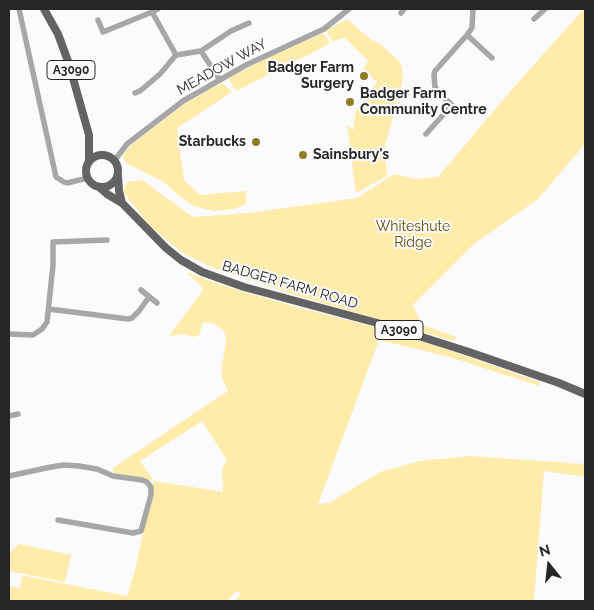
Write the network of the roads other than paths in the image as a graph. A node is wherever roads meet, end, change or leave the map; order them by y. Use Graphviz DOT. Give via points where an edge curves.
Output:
graph roads {
  1 [pos="19,9"];
  2 [pos="44,9"];
  3 [pos="349,9"];
  4 [pos="473,9"];
  5 [pos="544,9"];
  6 [pos="155,11"];
  7 [pos="534,19"];
  8 [pos="98,20"];
  9 [pos="250,22"];
  10 [pos="467,35"];
  11 [pos="201,51"];
  12 [pos="176,55"];
  13 [pos="493,58"];
  14 [pos="220,80"];
  15 [pos="135,93"];
  16 [pos="426,134"];
  17 [pos="88,135"];
  18 [pos="99,155"];
  19 [pos="114,160"];
  20 [pos="89,162"];
  21 [pos="118,176"];
  22 [pos="88,178"];
  23 [pos="99,187"];
  24 [pos="122,203"];
  25 [pos="107,240"];
  26 [pos="141,290"];
  27 [pos="149,297"];
  28 [pos="157,303"];
  29 [pos="48,309"];
  30 [pos="9,334"];
  31 [pos="585,394"];
  32 [pos="18,414"];
  33 [pos="9,416"];
  34 [pos="9,476"];
  35 [pos="58,520"];
  1 -- 22 [label="street" via="56,177 67,183"];
  2 -- 17 [label="main road, A3090" via="69,64"];
  3 -- 14 [label="street, MEADOW WAY" via="324,30"];
  4 -- 10 [label="street" via="472,28"];
  5 -- 7 [label="street"];
  6 -- 8 [label="street" via="103,32"];
  6 -- 12 [label="street"];
  9 -- 11 [label="street"];
  10 -- 13 [label="street"];
  10 -- 16 [label="street" via="435,71 435,88 454,102"];
  11 -- 12 [label="street"];
  11 -- 14 [label="street"];
  12 -- 15 [label="street" via="160,74"];
  14 -- 19 [label="street, MEADOW WAY" via="173,109 127,144"];
  17 -- 18 [label="main road, A3090"];
  17 -- 20 [label="main road, A3090"];
  18 -- 19 [label="main road" via="105,154"];
  18 -- 20 [label="main road"];
  19 -- 21 [label="main road" via="118,164"];
  20 -- 22 [label="main road" via="86,167"];
  21 -- 23 [label="main road" via="114,183"];
  21 -- 24 [label="main road"];
  22 -- 23 [label="main road"];
  23 -- 24 [label="main road, BADGER FARM ROAD / A3090"];
  24 -- 31 [label="main road, BADGER FARM ROAD / A3090" via="166,248 192,267 210,275 381,324"];
  25 -- 29 [label="street" via="53,242"];
  26 -- 27 [label="street"];
  27 -- 28 [label="street"];
  27 -- 29 [label="street" via="128,319"];
  29 -- 30 [label="street" via="42,330 33,335"];
  32 -- 33 [label="street"];
  34 -- 35 [label="street" via="51,467 79,466 142,480 151,487 141,531 134,533"];
}
